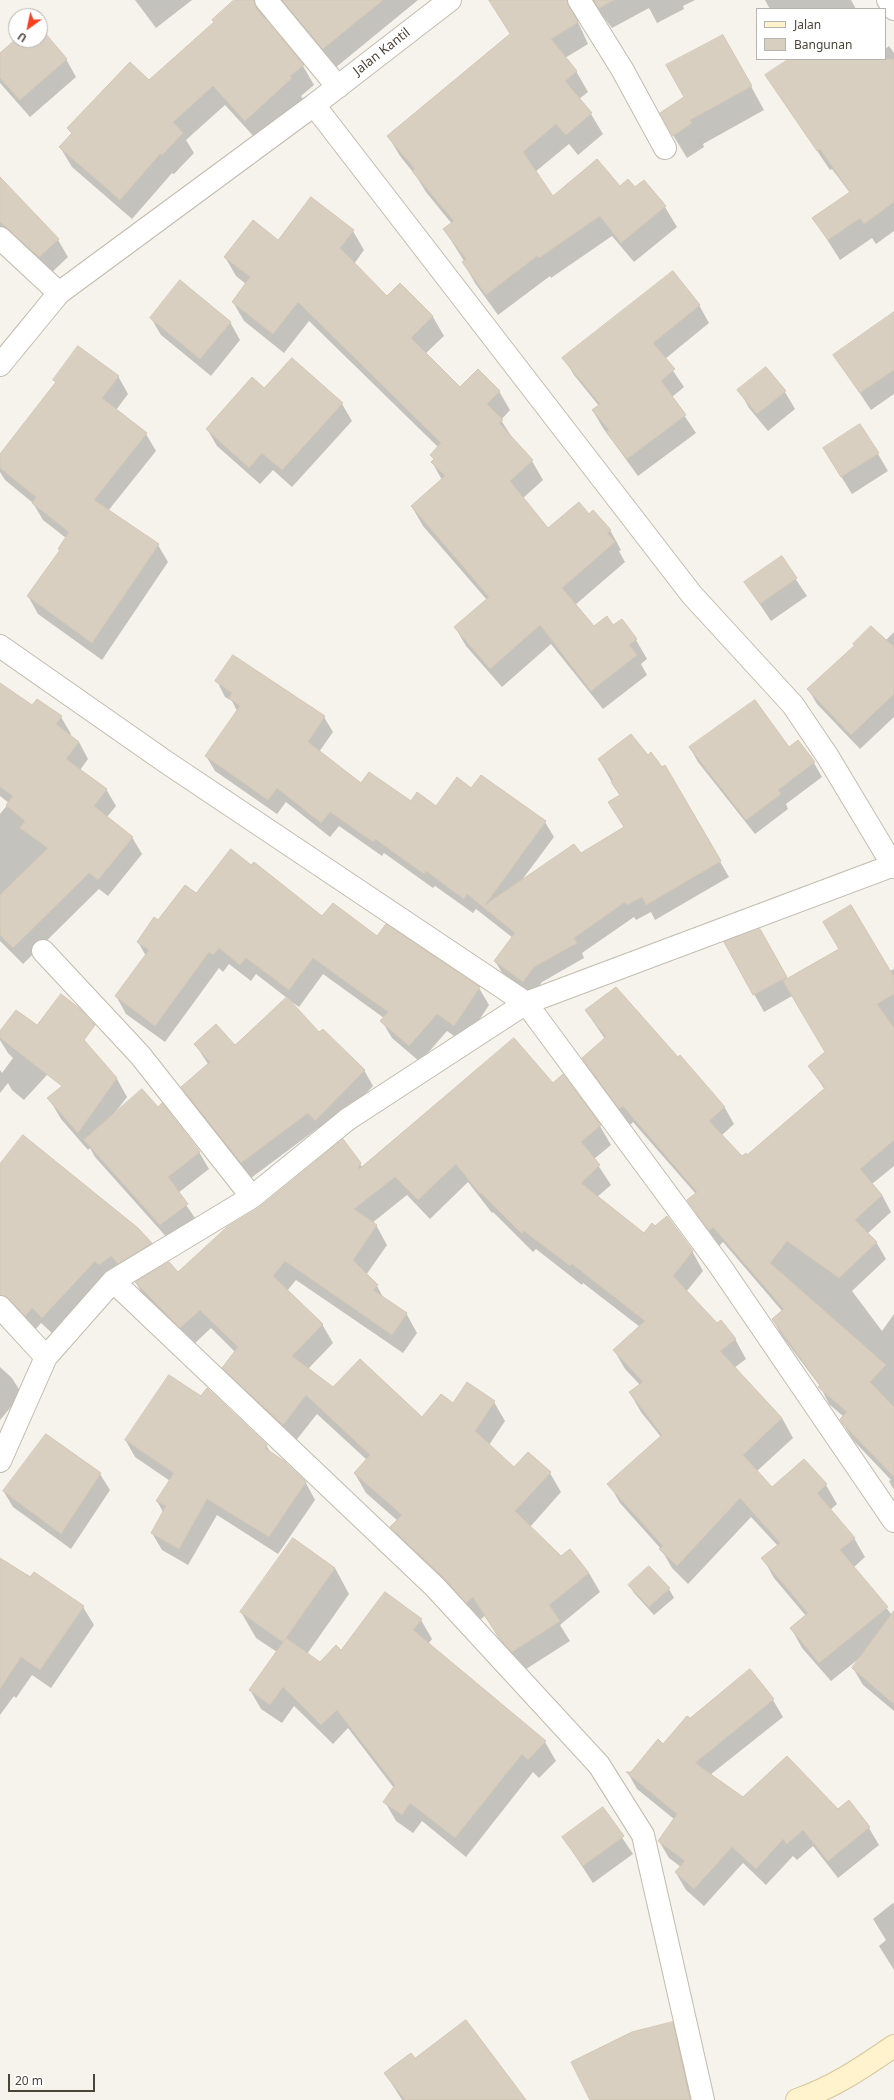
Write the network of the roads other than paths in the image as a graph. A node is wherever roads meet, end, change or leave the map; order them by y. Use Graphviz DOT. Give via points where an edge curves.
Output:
graph roads {
  1 [pos="266,0"];
  2 [pos="450,0"];
  3 [pos="579,0"];
  4 [pos="888,0"];
  5 [pos="894,9"];
  6 [pos="338,87"];
  7 [pos="314,105"];
  8 [pos="665,148"];
  9 [pos="0,238"];
  10 [pos="59,293"];
  11 [pos="0,366"];
  12 [pos="0,646"];
  13 [pos="894,866"];
  14 [pos="42,951"];
  15 [pos="526,1003"];
  16 [pos="252,1197"];
  17 [pos="113,1281"];
  18 [pos="0,1307"];
  19 [pos="46,1357"];
  20 [pos="0,1461"];
  21 [pos="894,1521"];
  22 [pos="894,2046"];
  23 [pos="703,2100"];
  24 [pos="797,2100"];
  1 -- 6 [label="street"];
  2 -- 6 [label="street, Jalan Kantil"];
  3 -- 8 [label="street" via="622,69"];
  4 -- 5 [label="street"];
  6 -- 7 [label="street, Jalan Kantil"];
  7 -- 10 [label="street, Jalan Kantil"];
  7 -- 13 [label="street" via="692,595 793,705 828,757"];
  9 -- 10 [label="street"];
  10 -- 11 [label="street, Jalan Kantil"];
  12 -- 15 [label="street" via="166,762"];
  13 -- 15 [label="street"];
  14 -- 16 [label="street" via="140,1055"];
  15 -- 16 [label="street" via="348,1119"];
  15 -- 21 [label="street" via="720,1266"];
  16 -- 17 [label="street"];
  17 -- 19 [label="street"];
  17 -- 23 [label="street" via="435,1587 599,1765 643,1835"];
  18 -- 19 [label="street"];
  19 -- 20 [label="street"];
  22 -- 24 [label="street" via="858,2071 824,2090"];
}
